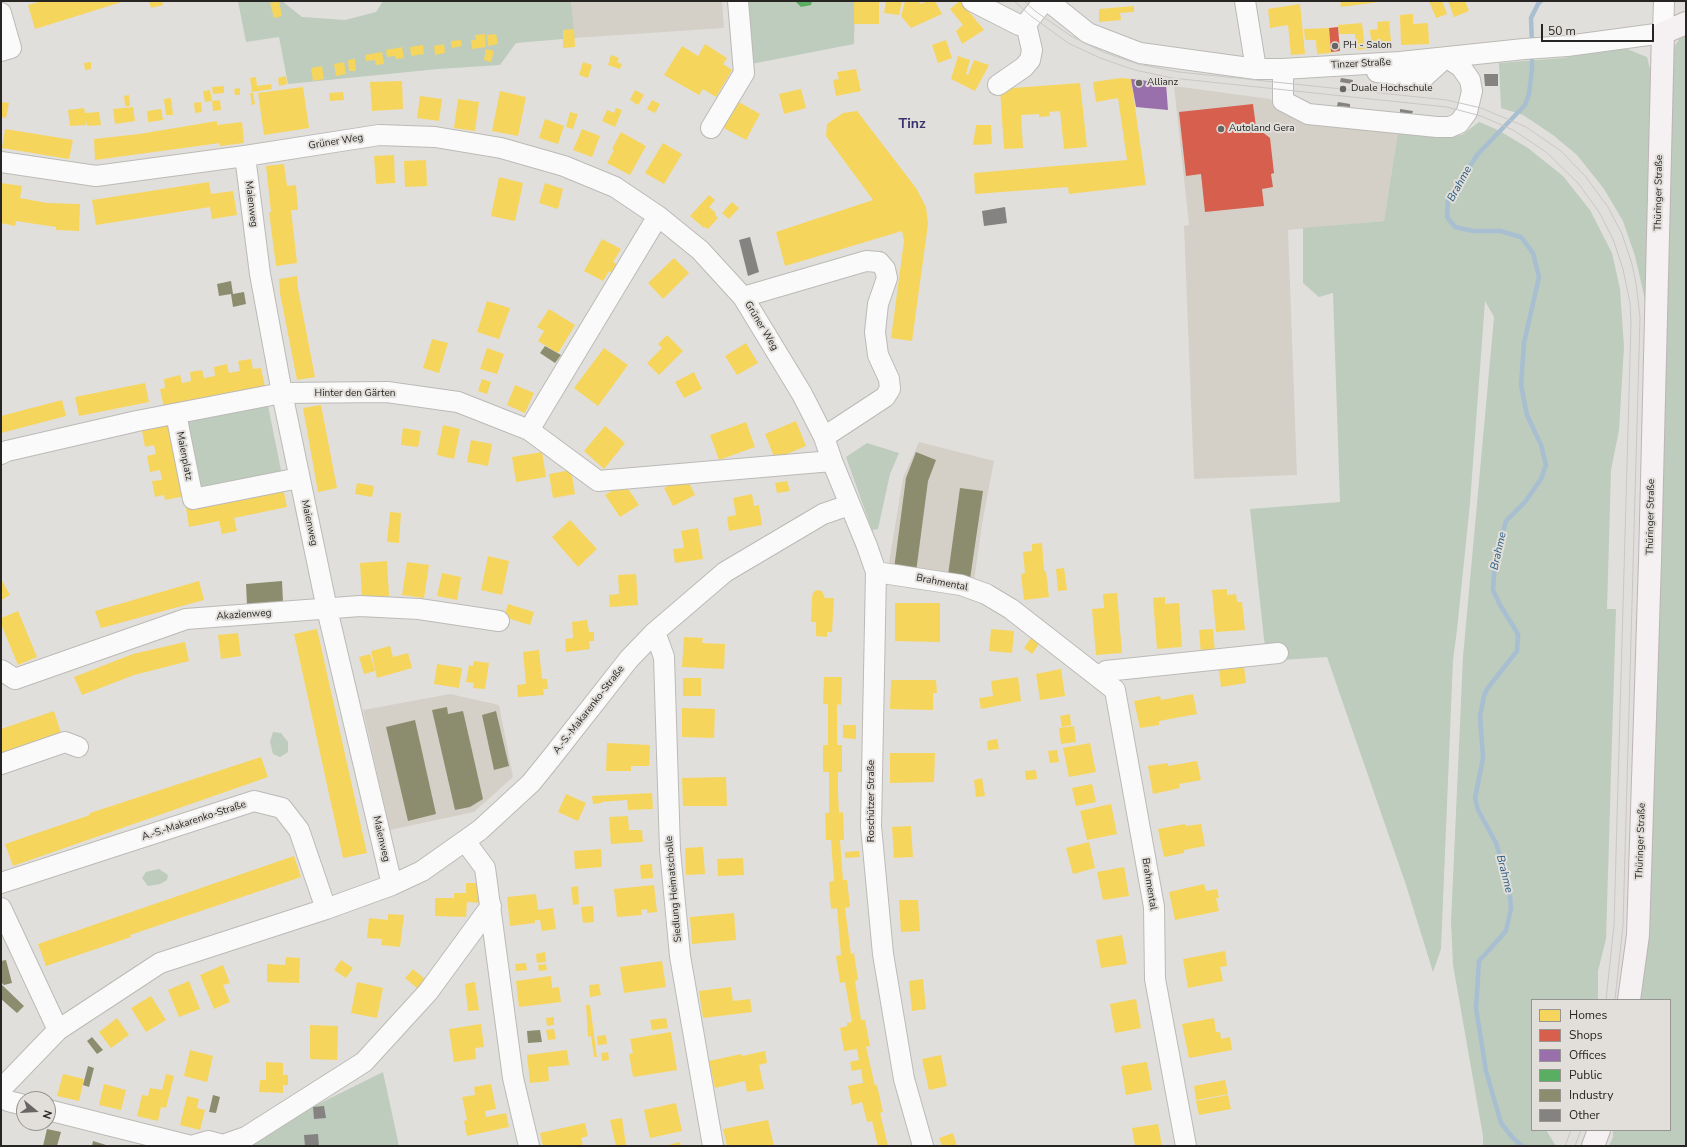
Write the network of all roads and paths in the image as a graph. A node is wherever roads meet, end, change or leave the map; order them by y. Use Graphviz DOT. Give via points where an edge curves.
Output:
graph roads {
  1 [pos="738,1"];
  2 [pos="972,1"];
  3 [pos="1044,1"];
  4 [pos="1048,1"];
  5 [pos="1245,1"];
  6 [pos="1664,1"];
  7 [pos="1,13"];
  8 [pos="1686,23"];
  9 [pos="1026,24"];
  10 [pos="1663,33"];
  11 [pos="1,51"];
  12 [pos="1446,56"];
  13 [pos="1256,69"];
  14 [pos="1283,69"];
  15 [pos="998,85"];
  16 [pos="711,128"];
  17 [pos="245,156"];
  18 [pos="1,162"];
  19 [pos="658,216"];
  20 [pos="743,297"];
  21 [pos="282,393"];
  22 [pos="176,414"];
  23 [pos="528,430"];
  24 [pos="824,437"];
  25 [pos="1,454"];
  26 [pos="832,461"];
  27 [pos="299,478"];
  28 [pos="849,505"];
  29 [pos="876,572"];
  30 [pos="327,609"];
  31 [pos="499,621"];
  32 [pos="654,632"];
  33 [pos="1278,653"];
  34 [pos="1,670"];
  35 [pos="1100,677"];
  36 [pos="78,747"];
  37 [pos="1,764"];
  38 [pos="465,841"];
  39 [pos="1,883"];
  40 [pos="392,886"];
  41 [pos="491,906"];
  42 [pos="1,908"];
  43 [pos="326,909"];
  44 [pos="1629,999"];
  45 [pos="58,1030"];
  46 [pos="1,1089"];
  47 [pos="1,1095"];
  48 [pos="16,1102"];
  49 [pos="56,1112"];
  50 [pos="1598,1131"];
  51 [pos="197,1144"];
  52 [pos="529,1146"];
  53 [pos="713,1146"];
  54 [pos="923,1146"];
  55 [pos="1186,1146"];
  56 [pos="1593,1146"];
  1 -- 16 [label="street" via="744,73"];
  2 -- 9 [label="street" via="1019,25"];
  3 -- 9 [label="street"];
  4 -- 13 [label="street, Tinzer Straße" via="1088,33 1140,53"];
  5 -- 13 [label="street"];
  6 -- 10 [label="street"];
  7 -- 11 [label="street" via="11,48"];
  8 -- 10 [label="main road, Tinzer Straße"];
  9 -- 15 [label="street" via="1032,50 1030,60"];
  10 -- 12 [label="street, Tinzer Straße" via="1568,46"];
  10 -- 44 [label="main road, Thüringer Straße" via="1638,927"];
  12 -- 14 [label="street, Tinzer Straße" via="1400,62"];
  12 -- 14 [label="street" via="1461,68 1470,80 1472,91 1467,112 1459,123 1450,127 1308,114 1282,101"];
  13 -- 14 [label="street, Tinzer Straße"];
  17 -- 18 [label="street, Grüner Weg" via="96,176"];
  17 -- 19 [label="street, Grüner Weg" via="379,135 435,137 501,148 564,166 615,188"];
  17 -- 21 [label="street, Maienweg" via="260,274"];
  19 -- 20 [label="street, Grüner Weg" via="700,250"];
  19 -- 23 [label="street"];
  20 -- 24 [label="street, Grüner Weg" via="802,394"];
  20 -- 24 [label="street" via="866,261 878,262 885,269 887,278 878,304 875,332 878,355 889,379 890,389 885,397"];
  21 -- 22 [label="street"];
  21 -- 23 [label="street, Hinter den Gärten" via="387,392 458,402"];
  21 -- 27 [label="street, Maienweg"];
  22 -- 25 [label="street"];
  22 -- 27 [label="street, Maienplatz" via="193,498"];
  23 -- 26 [label="street, Hinter den Gärten" via="598,481"];
  24 -- 26 [label="street, Grüner Weg"];
  26 -- 28 [label="street, Grüner Weg"];
  27 -- 30 [label="street, Maienweg"];
  28 -- 29 [label="street, Roschützer Straße"];
  28 -- 32 [label="street, A.-S.-Makarenko-Straße" via="823,514 725,572"];
  29 -- 35 [label="street, Brahmental" via="961,585 986,594 1011,609"];
  29 -- 54 [label="street, Roschützer Straße" via="870,826 883,954 904,1079"];
  30 -- 31 [label="street, Akazienweg" via="360,606 418,609"];
  30 -- 34 [label="street, Akazienweg" via="186,619 15,679"];
  30 -- 40 [label="street, Maienweg"];
  32 -- 38 [label="street, A.-S.-Makarenko-Straße" via="628,659 531,782"];
  32 -- 53 [label="street, Siedlung Heimatscholle" via="664,657 670,850 680,956"];
  33 -- 35 [label="street" via="1106,670"];
  35 -- 55 [label="street, Brahmental" via="1115,690 1154,907 1155,979"];
  36 -- 37 [label="street" via="65,742"];
  38 -- 40 [label="street, A.-S.-Makarenko-Straße" via="422,871"];
  38 -- 41 [label="street" via="485,868"];
  39 -- 43 [label="street, A.-S.-Makarenko-Straße" via="254,801 282,808 299,830"];
  40 -- 43 [label="street, A.-S.-Makarenko-Straße"];
  41 -- 51 [label="street" via="428,992 364,1062 246,1137 223,1144"];
  41 -- 52 [label="street" via="513,1078"];
  42 -- 45 [label="street"];
  43 -- 45 [label="street, A.-S.-Makarenko-Straße" via="160,963"];
  45 -- 46 [label="street, A.-S.-Makarenko-Straße"];
  47 -- 48 [label="street" via="8,1101"];
  49 -- 51 [label="street"];
  50 -- 56 [label="main road"];
}
